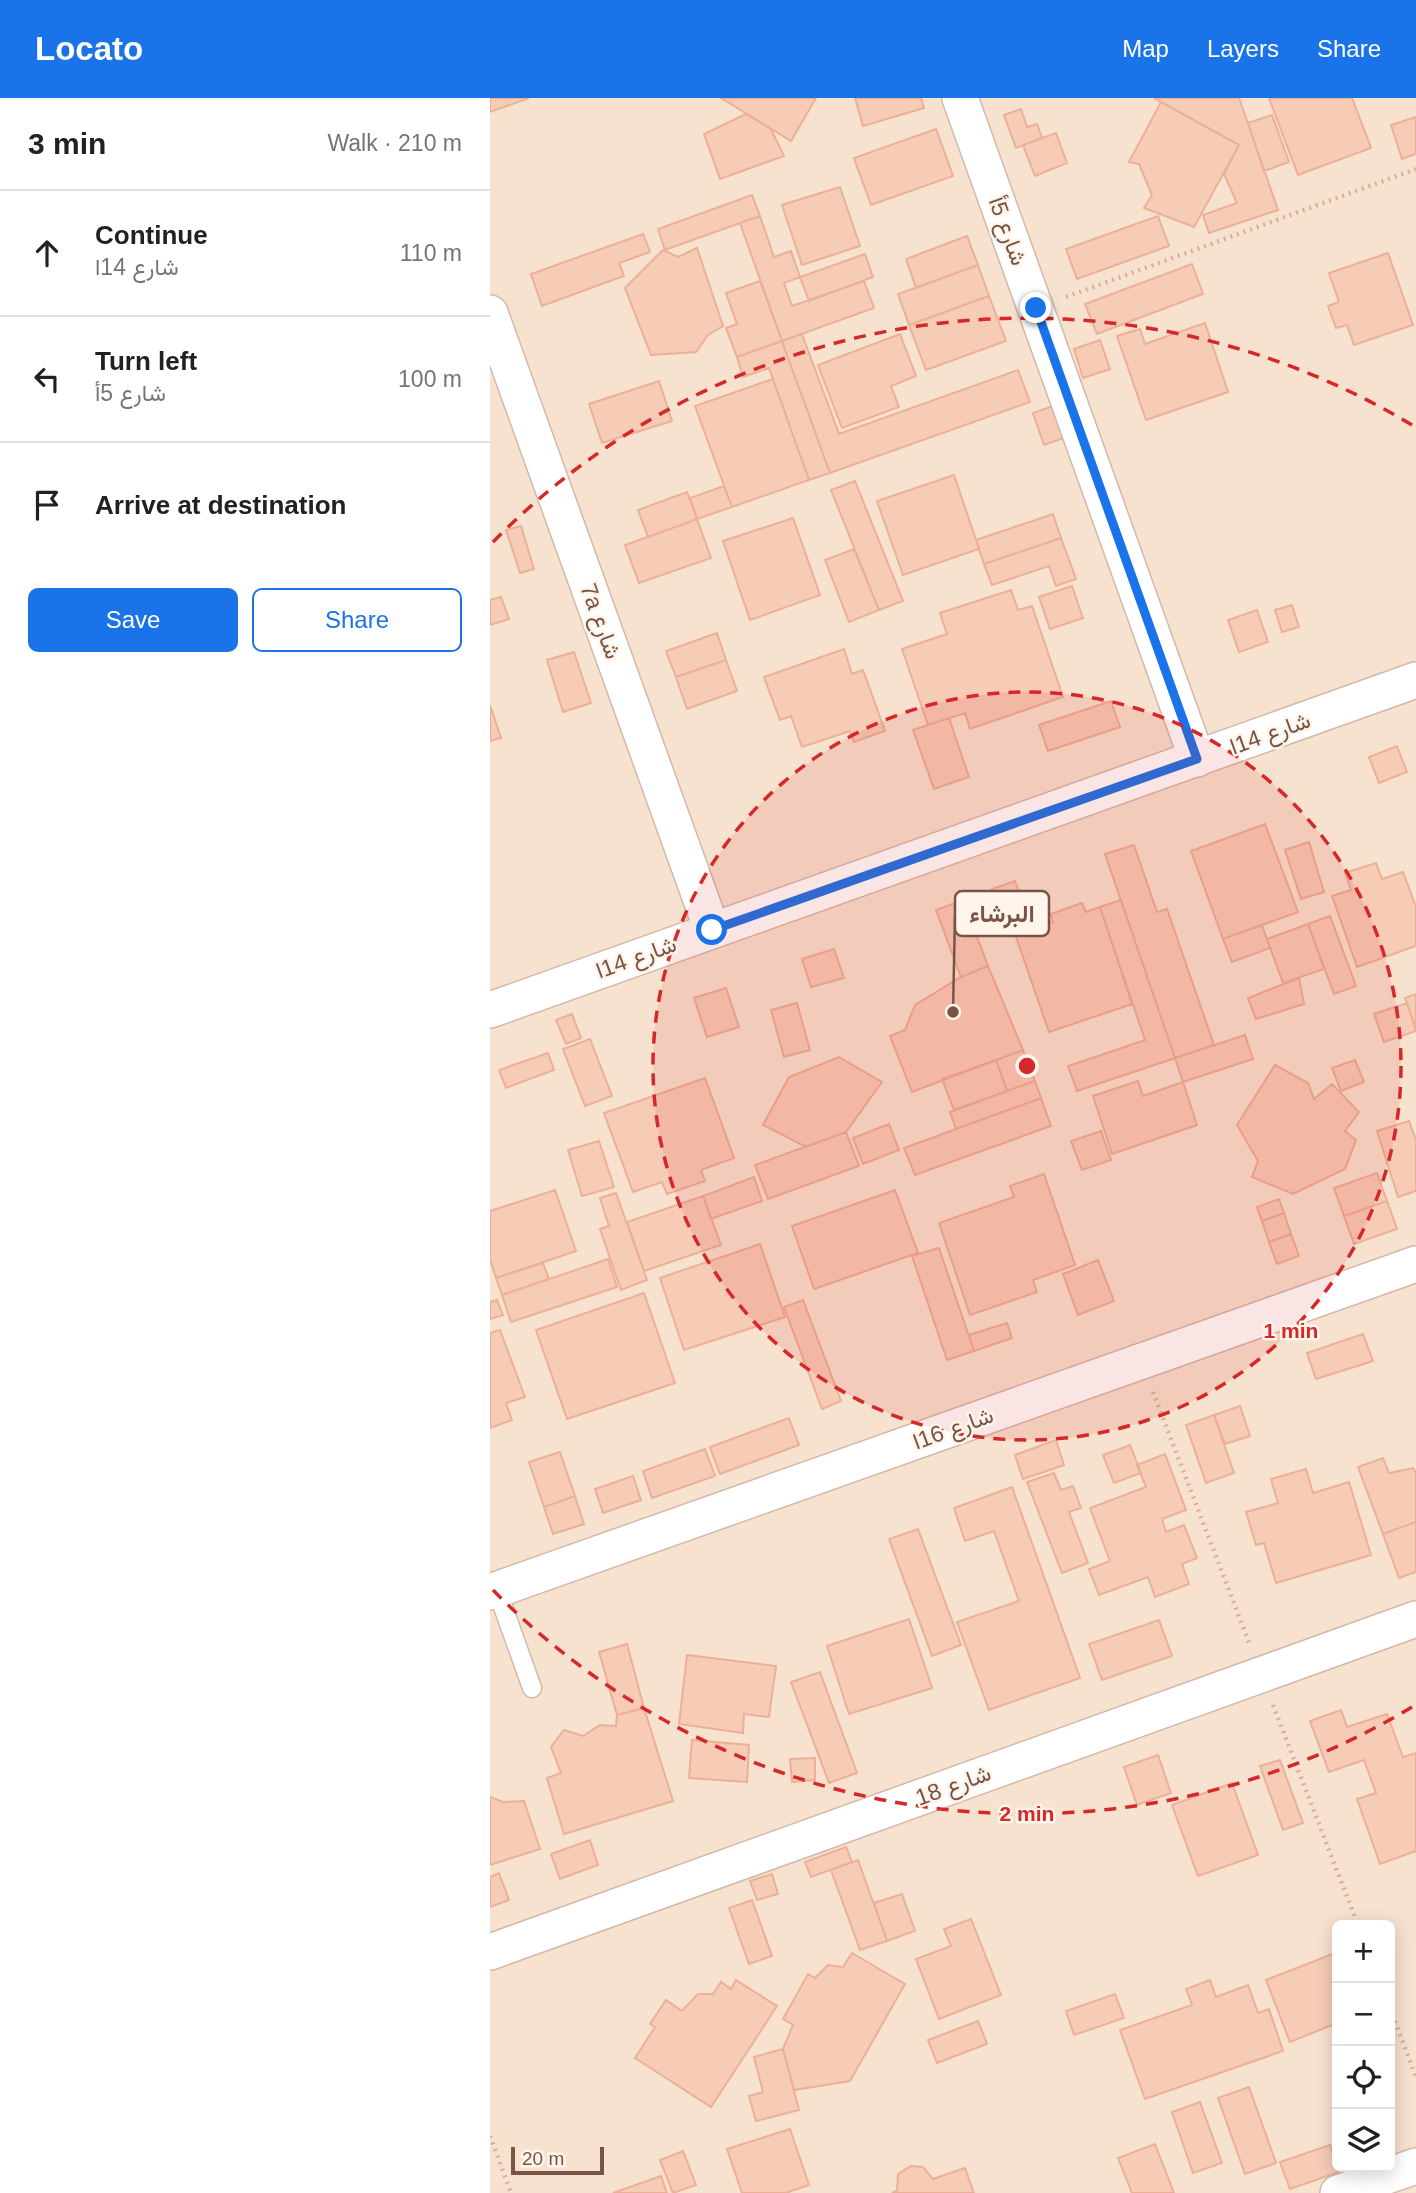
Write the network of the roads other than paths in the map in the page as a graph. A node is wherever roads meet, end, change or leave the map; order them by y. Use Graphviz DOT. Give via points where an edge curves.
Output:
graph roads {
  1 [pos="960,98"];
  2 [pos="490,313"];
  3 [pos="1416,680"];
  4 [pos="1197,759"];
  5 [pos="712,930"];
  6 [pos="490,1010"];
  7 [pos="1416,1264"];
  8 [pos="493,1591"];
  9 [pos="1416,1619"];
  10 [pos="532,1688"];
  11 [pos="490,1952"];
  12 [pos="1416,2166"];
  13 [pos="1338,2193"];
  1 -- 4 [label="street, شارع 5أ"];
  2 -- 5 [label="street, 7a شارع"];
  3 -- 4 [label="street, شارع 14ا"];
  4 -- 5 [label="street, شارع 14ا"];
  5 -- 6 [label="street, شارع 14ا"];
  7 -- 8 [label="street, شارع 16ا"];
  8 -- 10 [label="lane"];
  9 -- 11 [label="street, شارع 18"];
  12 -- 13 [label="street"];
}
